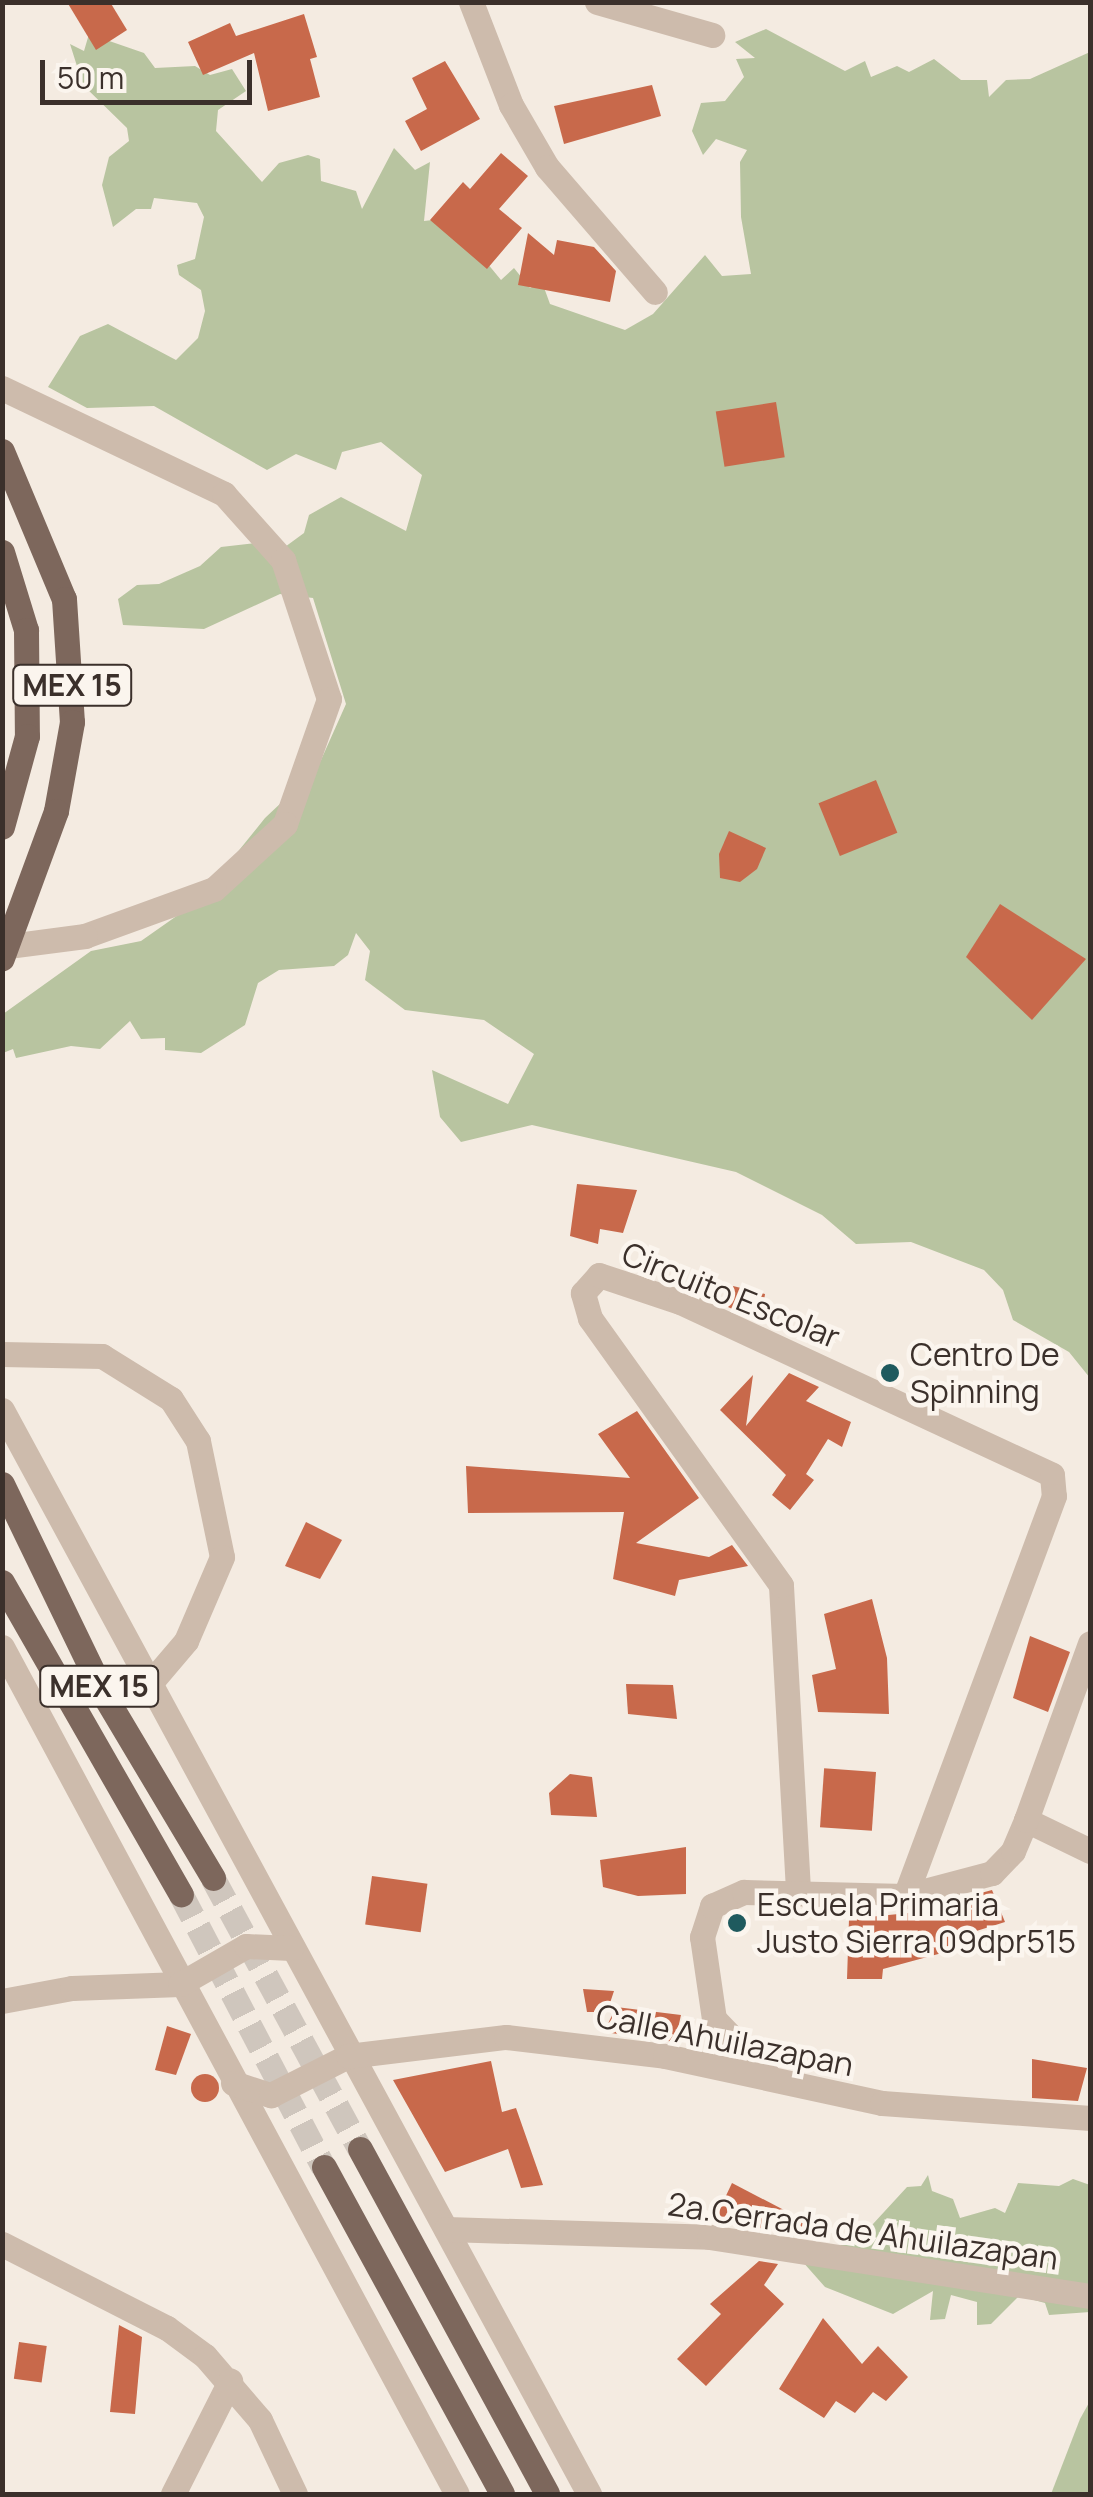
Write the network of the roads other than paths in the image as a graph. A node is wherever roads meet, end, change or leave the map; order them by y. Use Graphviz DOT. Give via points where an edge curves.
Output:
graph roads {
  1 [pos="472,2"];
  2 [pos="597,2"];
  3 [pos="712,35"];
  4 [pos="655,292"];
  5 [pos="2,388"];
  6 [pos="2,450"];
  7 [pos="2,552"];
  8 [pos="4,824"];
  9 [pos="5,952"];
  10 [pos="2,1354"];
  11 [pos="2,1410"];
  12 [pos="2,1484"];
  13 [pos="2,1582"];
  14 [pos="1090,1643"];
  15 [pos="2,1647"];
  16 [pos="152,1681"];
  17 [pos="1026,1820"];
  18 [pos="1090,1850"];
  19 [pos="213,1878"];
  20 [pos="798,1890"];
  21 [pos="180,1894"];
  22 [pos="905,1896"];
  23 [pos="291,1948"];
  24 [pos="180,1984"];
  25 [pos="2,2000"];
  26 [pos="348,2056"];
  27 [pos="771,2077"];
  28 [pos="234,2083"];
  29 [pos="1090,2118"];
  30 [pos="360,2150"];
  31 [pos="324,2167"];
  32 [pos="446,2229"];
  33 [pos="2,2244"];
  34 [pos="1090,2296"];
  35 [pos="230,2381"];
  36 [pos="173,2494"];
  37 [pos="295,2494"];
  38 [pos="457,2494"];
  39 [pos="502,2494"];
  40 [pos="547,2494"];
  41 [pos="589,2494"];
  1 -- 4 [label="street" via="497,74 547,167"];
  2 -- 3 [label="street"];
  5 -- 9 [label="street" via="224,494 283,560 329,699 285,824 214,888 85,936"];
  6 -- 9 [label="main road, MEX 15" via="48,548 72,649 72,722 56,812"];
  7 -- 8 [label="main road, MEX 15" via="26,630 27,736"];
  10 -- 16 [label="street" via="102,1356 171,1400 198,1441 222,1557 193,1630"];
  11 -- 16 [label="street"];
  12 -- 19 [label="main road, MEX 15" via="104,1695"];
  13 -- 21 [label="main road, MEX 15"];
  14 -- 17 [label="street"];
  15 -- 24 [label="street"];
  16 -- 23 [label="street"];
  17 -- 18 [label="street"];
  17 -- 22 [label="street" via="992,1873"];
  20 -- 22 [label="street"];
  20 -- 22 [label="street, Circuito Escolar" via="781,1585 590,1318 583,1293 598,1275 698,1310 1052,1475 1054,1496"];
  20 -- 27 [label="street" via="722,1897 702,1937 714,2019"];
  23 -- 24 [label="street" via="246,1946"];
  23 -- 26 [label="street"];
  24 -- 25 [label="street" via="72,1988"];
  24 -- 28 [label="street"];
  26 -- 27 [label="street, Calle Ahuilazapan" via="458,2041 543,2039"];
  26 -- 28 [label="street, Calle Ahuilazapan" via="271,2096"];
  26 -- 32 [label="street"];
  27 -- 29 [label="street, Calle Ahuilazapan" via="922,2108"];
  28 -- 38 [label="street"];
  30 -- 40 [label="main road"];
  31 -- 39 [label="main road"];
  32 -- 34 [label="street, 2a.Cerrada de Ahuilazapan" via="709,2237"];
  32 -- 41 [label="street"];
  33 -- 35 [label="street" via="167,2328"];
  35 -- 36 [label="street"];
  35 -- 37 [label="street" via="260,2420"];
}
